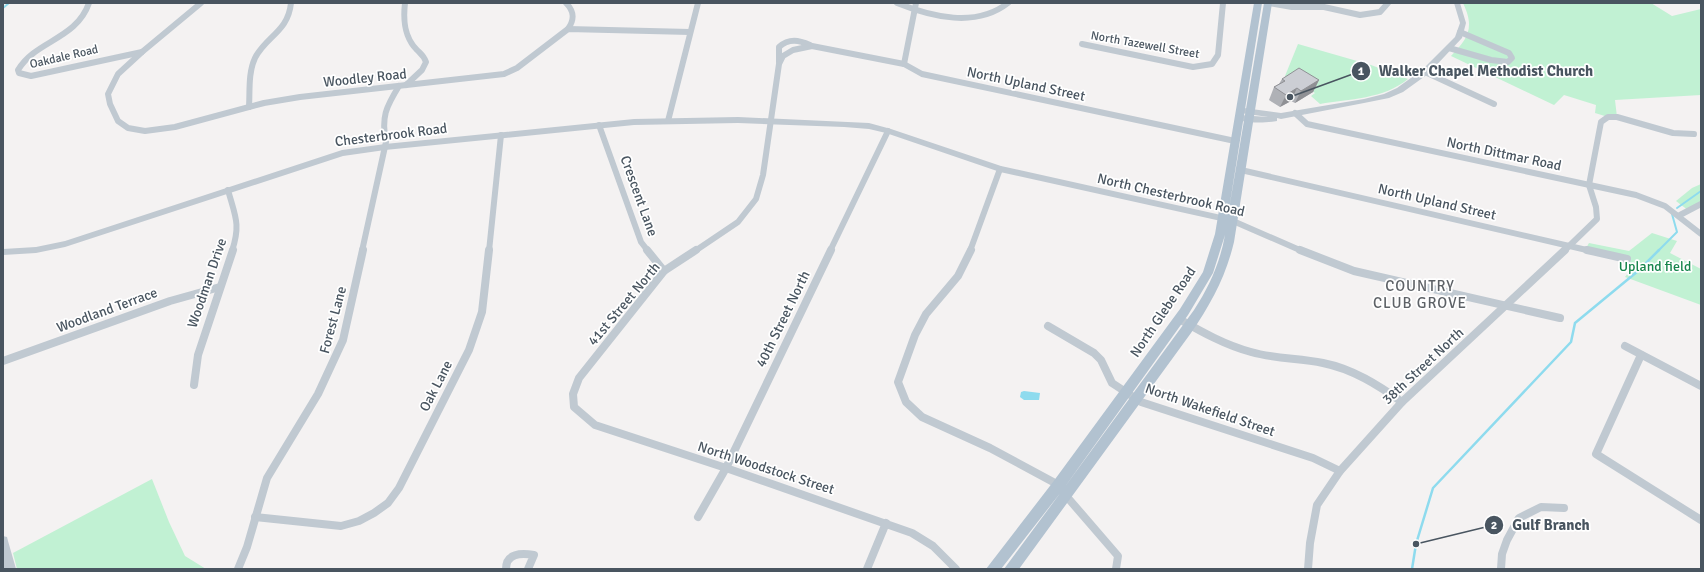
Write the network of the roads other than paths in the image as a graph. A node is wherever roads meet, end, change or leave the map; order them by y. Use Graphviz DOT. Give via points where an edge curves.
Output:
graph roads {
  1 [pos="89,3"];
  2 [pos="201,3"];
  3 [pos="291,3"];
  4 [pos="405,3"];
  5 [pos="566,3"];
  6 [pos="698,3"];
  7 [pos="897,3"];
  8 [pos="916,3"];
  9 [pos="1008,3"];
  10 [pos="1222,3"];
  11 [pos="1258,3"];
  12 [pos="1268,3"];
  13 [pos="1388,3"];
  14 [pos="1457,3"];
  15 [pos="914,10"];
  16 [pos="568,29"];
  17 [pos="690,32"];
  18 [pos="1460,32"];
  19 [pos="1082,44"];
  20 [pos="812,46"];
  21 [pos="1448,48"];
  22 [pos="142,52"];
  23 [pos="779,64"];
  24 [pos="904,64"];
  25 [pos="1425,72"];
  26 [pos="402,86"];
  27 [pos="1494,104"];
  28 [pos="249,107"];
  29 [pos="1295,113"];
  30 [pos="1245,115"];
  31 [pos="668,121"];
  32 [pos="772,122"];
  33 [pos="600,125"];
  34 [pos="888,131"];
  35 [pos="1694,134"];
  36 [pos="501,135"];
  37 [pos="1235,141"];
  38 [pos="385,147"];
  39 [pos="1000,169"];
  40 [pos="1241,170"];
  41 [pos="1589,185"];
  42 [pos="228,190"];
  43 [pos="1701,204"];
  44 [pos="1680,215"];
  45 [pos="1227,220"];
  46 [pos="1701,234"];
  47 [pos="1569,244"];
  48 [pos="3,252"];
  49 [pos="1627,258"];
  50 [pos="664,271"];
  51 [pos="220,287"];
  52 [pos="1506,306"];
  53 [pos="1560,318"];
  54 [pos="1184,322"];
  55 [pos="1048,326"];
  56 [pos="1625,346"];
  57 [pos="1641,355"];
  58 [pos="3,360"];
  59 [pos="194,385"];
  60 [pos="1701,386"];
  61 [pos="1125,393"];
  62 [pos="573,394"];
  63 [pos="1136,400"];
  64 [pos="1402,402"];
  65 [pos="726,468"];
  66 [pos="1340,471"];
  67 [pos="1058,486"];
  68 [pos="1067,496"];
  69 [pos="1564,508"];
  70 [pos="698,516"];
  71 [pos="255,517"];
  72 [pos="1701,520"];
  73 [pos="886,522"];
  74 [pos="3,541"];
  75 [pos="10,569"];
  76 [pos="238,569"];
  77 [pos="506,569"];
  78 [pos="528,569"];
  79 [pos="867,569"];
  80 [pos="956,569"];
  81 [pos="993,569"];
  82 [pos="1011,569"];
  83 [pos="1116,569"];
  84 [pos="1308,569"];
  85 [pos="1501,569"];
  1 -- 22 [label="street, Oakdale Road" via="86,13 64,35 22,62 18,70 22,76"];
  2 -- 22 [label="street, Oakdale Road"];
  3 -- 28 [label="street" via="290,12 282,28 258,53 252,64"];
  4 -- 26 [label="street, Forest Lane" via="405,31 426,62 422,70"];
  5 -- 16 [label="street" via="573,14"];
  6 -- 17 [label="street"];
  7 -- 15 [label="street"];
  8 -- 15 [label="street"];
  9 -- 15 [label="street" via="996,12 977,17 953,17"];
  10 -- 19 [label="street, North Tazewell Street" via="1218,55 1214,62 1208,65 1189,66"];
  11 -- 30 [label="main road, North Glebe Road"];
  12 -- 13 [label="street" via="1324,8 1360,15 1380,12"];
  12 -- 30 [label="main road, North Glebe Road"];
  14 -- 18 [label="street" via="1463,24"];
  15 -- 24 [label="street"];
  16 -- 17 [label="street"];
  16 -- 26 [label="street, Woodley Road" via="517,68 504,74"];
  17 -- 31 [label="street"];
  18 -- 21 [label="street"];
  18 -- 21 [label="street" via="1509,53 1512,58 1508,62 1490,60"];
  20 -- 23 [label="street" via="792,50 783,56"];
  20 -- 23 [label="street, North Upland Street" via="797,40 785,42 779,47"];
  20 -- 24 [label="street, North Upland Street"];
  21 -- 25 [label="street"];
  22 -- 28 [label="street, Woodley Road" via="118,74 108,94 118,121 128,128 145,131 164,129"];
  23 -- 32 [label="street, 41st Street North"];
  24 -- 37 [label="street, North Upland Street" via="922,74"];
  25 -- 27 [label="street"];
  25 -- 29 [label="street" via="1400,90 1386,96"];
  26 -- 28 [label="street, Woodley Road" via="300,97"];
  26 -- 38 [label="street, Forest Lane" via="383,115 381,123"];
  29 -- 30 [label="street" via="1266,120"];
  29 -- 41 [label="street, North Dittmar Road" via="1307,124"];
  30 -- 37 [label="main road, North Glebe Road"];
  30 -- 40 [label="main road, North Glebe Road"];
  31 -- 32 [label="street, Chesterbrook Road"];
  31 -- 33 [label="street, Chesterbrook Road"];
  32 -- 34 [label="street, North Chesterbrook Road" via="844,124"];
  32 -- 50 [label="street, 41st Street North" via="756,199 738,222"];
  33 -- 36 [label="street, Chesterbrook Road"];
  33 -- 50 [label="street, Crescent Lane" via="641,242"];
  34 -- 39 [label="street, North Chesterbrook Road"];
  34 -- 65 [label="street, 40th Street North"];
  35 -- 41 [label="street, 38th Street North" via="1674,133 1608,117 1601,122"];
  36 -- 38 [label="street, Chesterbrook Road"];
  36 -- 71 [label="street, Oak Lane" via="482,312 469,350 399,488 384,507 352,524 341,526"];
  37 -- 45 [label="main road, North Glebe Road"];
  38 -- 42 [label="street, Chesterbrook Road" via="331,156"];
  38 -- 71 [label="street, Forest Lane" via="343,340 321,390 267,478"];
  39 -- 45 [label="street, North Chesterbrook Road"];
  39 -- 67 [label="street" via="971,249 958,276 926,314 915,335 898,382 906,402 922,417 1044,476"];
  40 -- 45 [label="main road, North Glebe Road"];
  40 -- 47 [label="street, North Upland Street"];
  41 -- 44 [label="street, North Dittmar Road" via="1650,198"];
  41 -- 47 [label="street, 38th Street North" via="1596,207 1596,219"];
  42 -- 48 [label="street, Chesterbrook Road" via="65,244 36,250"];
  42 -- 51 [label="street, Woodman Drive" via="238,234"];
  43 -- 44 [label="street"];
  44 -- 46 [label="street, North Dittmar Road"];
  45 -- 52 [label="street, North Chesterbrook Road" via="1244,224 1354,271"];
  45 -- 54 [label="main road, North Glebe Road" via="1228,249 1219,278 1207,300"];
  47 -- 49 [label="street, North Upland Street"];
  47 -- 52 [label="street, 38th Street North"];
  50 -- 62 [label="street, 41st Street North" via="579,378"];
  51 -- 58 [label="street, Woodland Terrace" via="170,301"];
  51 -- 59 [label="street, Woodman Drive" via="198,355"];
  52 -- 53 [label="street, North Chesterbrook Road"];
  52 -- 64 [label="street, 38th Street North"];
  54 -- 61 [label="main road, North Glebe Road"];
  54 -- 63 [label="main road, North Glebe Road"];
  54 -- 64 [label="street" via="1229,345 1262,355 1323,363 1346,369 1372,381"];
  55 -- 61 [label="street, North Wakefield Street" via="1094,353 1101,360 1112,383"];
  56 -- 57 [label="street"];
  57 -- 60 [label="street"];
  57 -- 72 [label="street" via="1596,454"];
  61 -- 63 [label="street, North Wakefield Street"];
  61 -- 67 [label="main road, North Glebe Road"];
  62 -- 65 [label="street, North Woodstock Street" via="574,407 595,424"];
  63 -- 66 [label="street, North Wakefield Street" via="1313,458"];
  63 -- 68 [label="main road, North Glebe Road"];
  64 -- 66 [label="street, 38th Street North"];
  65 -- 70 [label="street, 40th Street North"];
  65 -- 73 [label="street, North Woodstock Street"];
  66 -- 84 [label="street, 38th Street North" via="1317,506"];
  67 -- 68 [label="street"];
  67 -- 81 [label="main road, North Glebe Road"];
  68 -- 82 [label="main road, North Glebe Road"];
  68 -- 83 [label="street" via="1118,556"];
  69 -- 85 [label="street" via="1541,507 1519,518 1502,554"];
  71 -- 76 [label="street, Forest Lane"];
  73 -- 79 [label="street"];
  73 -- 80 [label="street, North Woodstock Street" via="912,533 933,546"];
  74 -- 75 [label="street"];
  77 -- 78 [label="street" via="506,561 511,556 524,553 534,555"];
}
